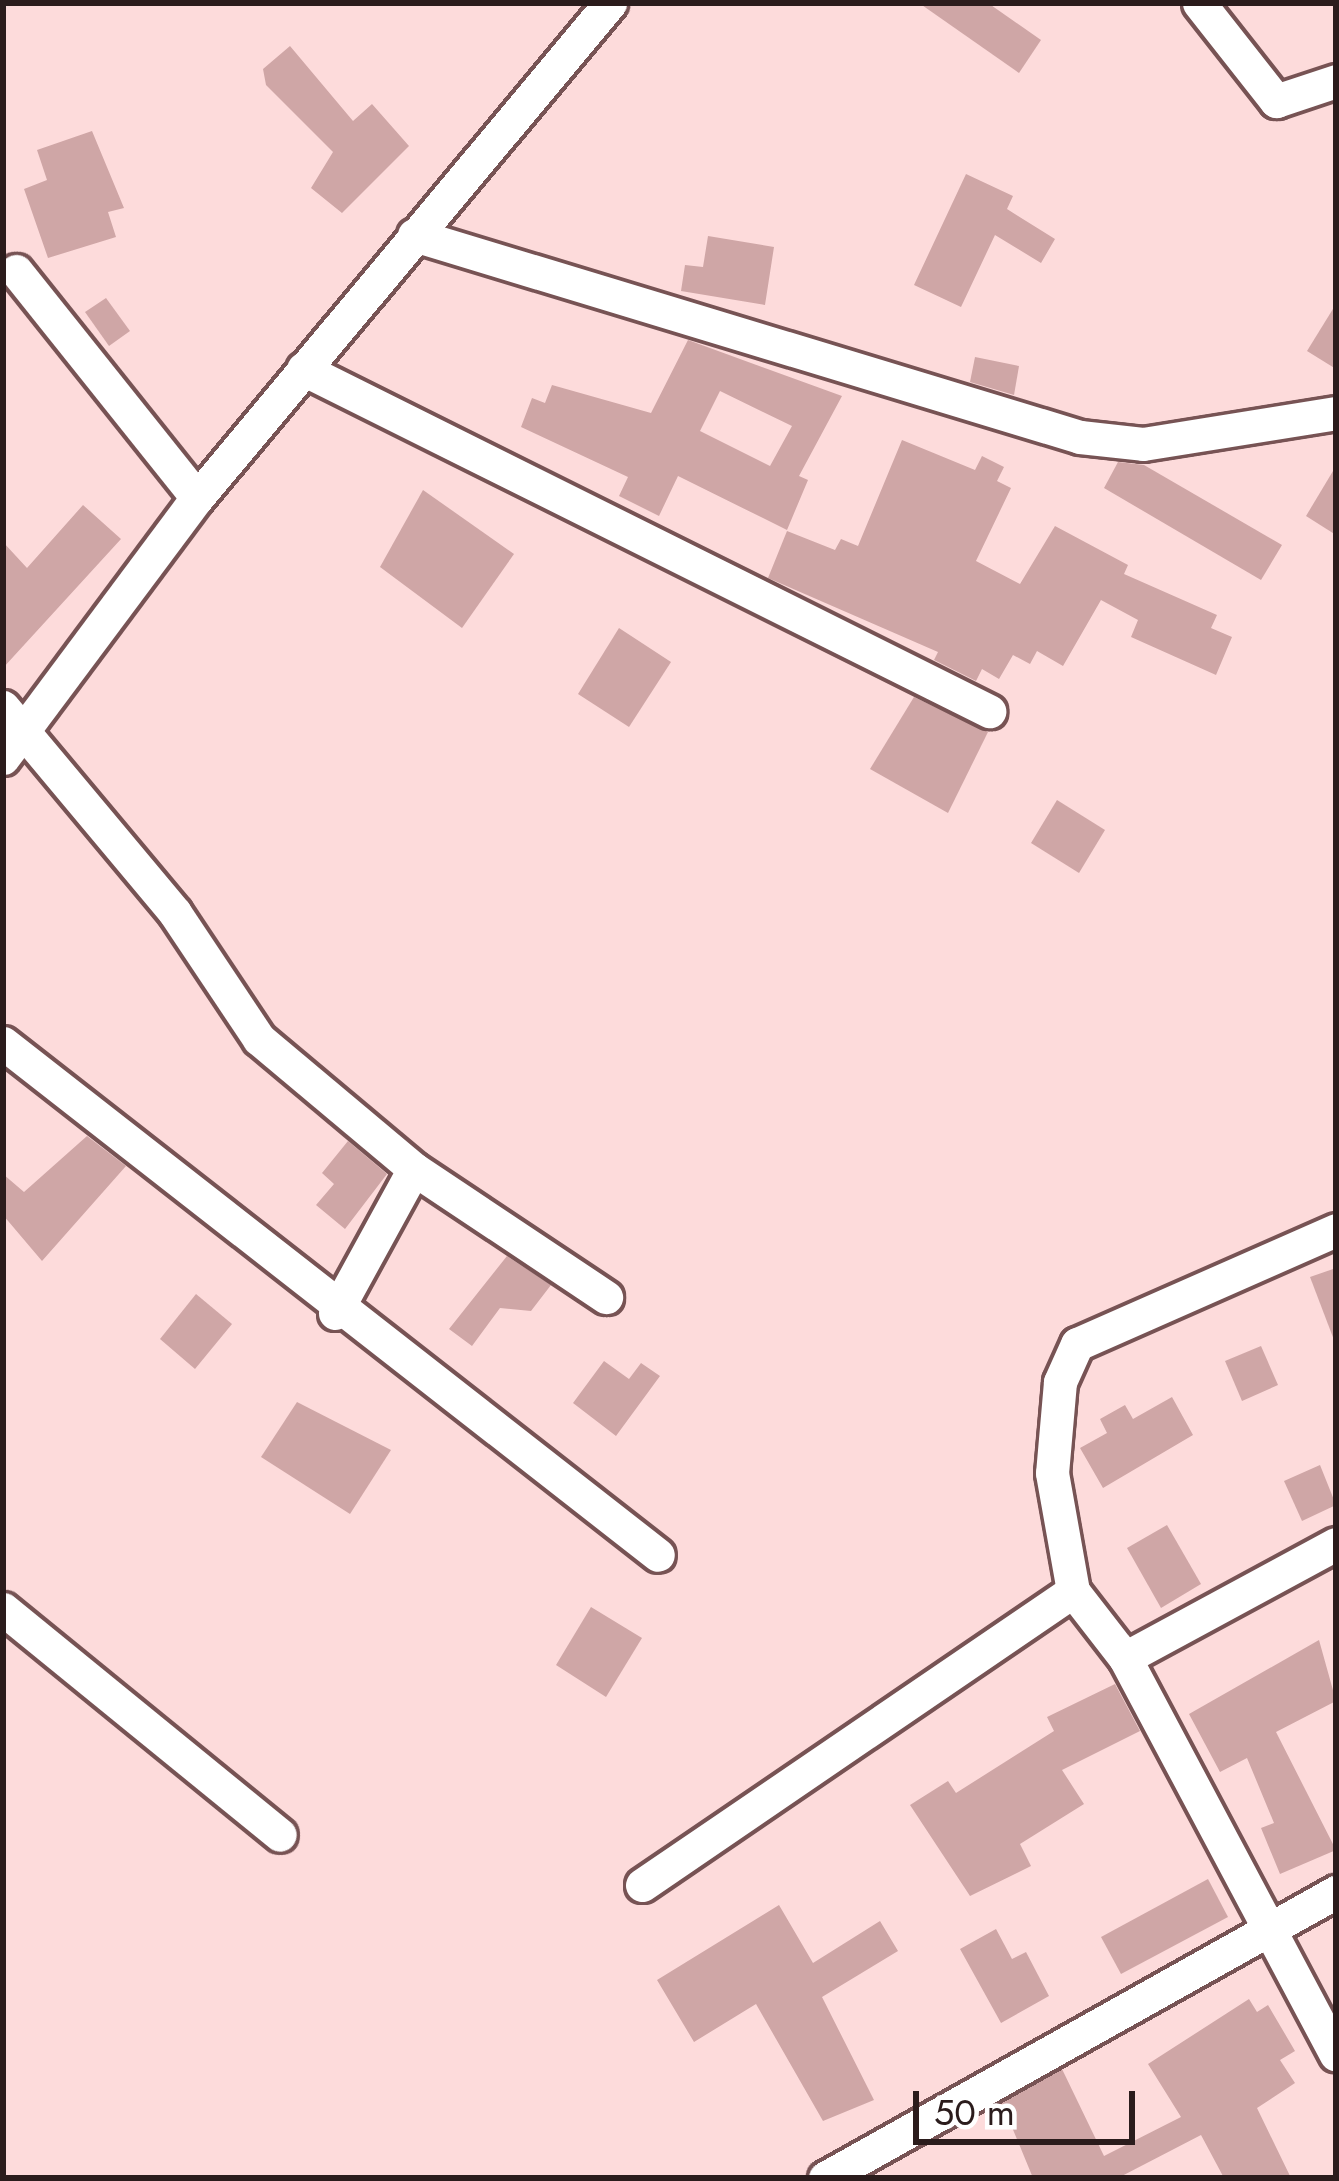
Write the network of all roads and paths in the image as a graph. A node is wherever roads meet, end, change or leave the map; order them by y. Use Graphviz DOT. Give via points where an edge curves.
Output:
graph roads {
  1 [pos="610,3"];
  2 [pos="1199,3"];
  3 [pos="1336,81"];
  4 [pos="415,235"];
  5 [pos="16,271"];
  6 [pos="303,369"];
  7 [pos="1336,413"];
  8 [pos="197,498"];
  9 [pos="989,711"];
  10 [pos="10,733"];
  11 [pos="3,1043"];
  12 [pos="414,1169"];
  13 [pos="1336,1230"];
  14 [pos="606,1297"];
  15 [pos="335,1312"];
  16 [pos="1336,1544"];
  17 [pos="658,1555"];
  18 [pos="1073,1592"];
  19 [pos="3,1610"];
  20 [pos="1125,1658"];
  21 [pos="280,1835"];
  22 [pos="642,1885"];
  23 [pos="1336,1892"];
  24 [pos="1267,1930"];
  25 [pos="1336,2054"];
  26 [pos="825,2178"];
  1 -- 4 [label="street"];
  2 -- 3 [label="street" via="1276,100"];
  4 -- 6 [label="street"];
  4 -- 7 [label="street" via="1080,437 1143,444"];
  5 -- 8 [label="street"];
  6 -- 8 [label="street"];
  6 -- 9 [label="street"];
  8 -- 10 [label="street"];
  10 -- 12 [label="street" via="176,913 259,1039"];
  11 -- 15 [label="street"];
  12 -- 14 [label="street"];
  12 -- 15 [label="street"];
  13 -- 18 [label="street" via="1077,1344 1060,1382 1052,1473"];
  15 -- 17 [label="street"];
  16 -- 20 [label="street"];
  18 -- 20 [label="street"];
  18 -- 22 [label="street"];
  19 -- 21 [label="street"];
  20 -- 24 [label="street"];
  23 -- 24 [label="street"];
  24 -- 25 [label="street"];
  24 -- 26 [label="street"];
}
